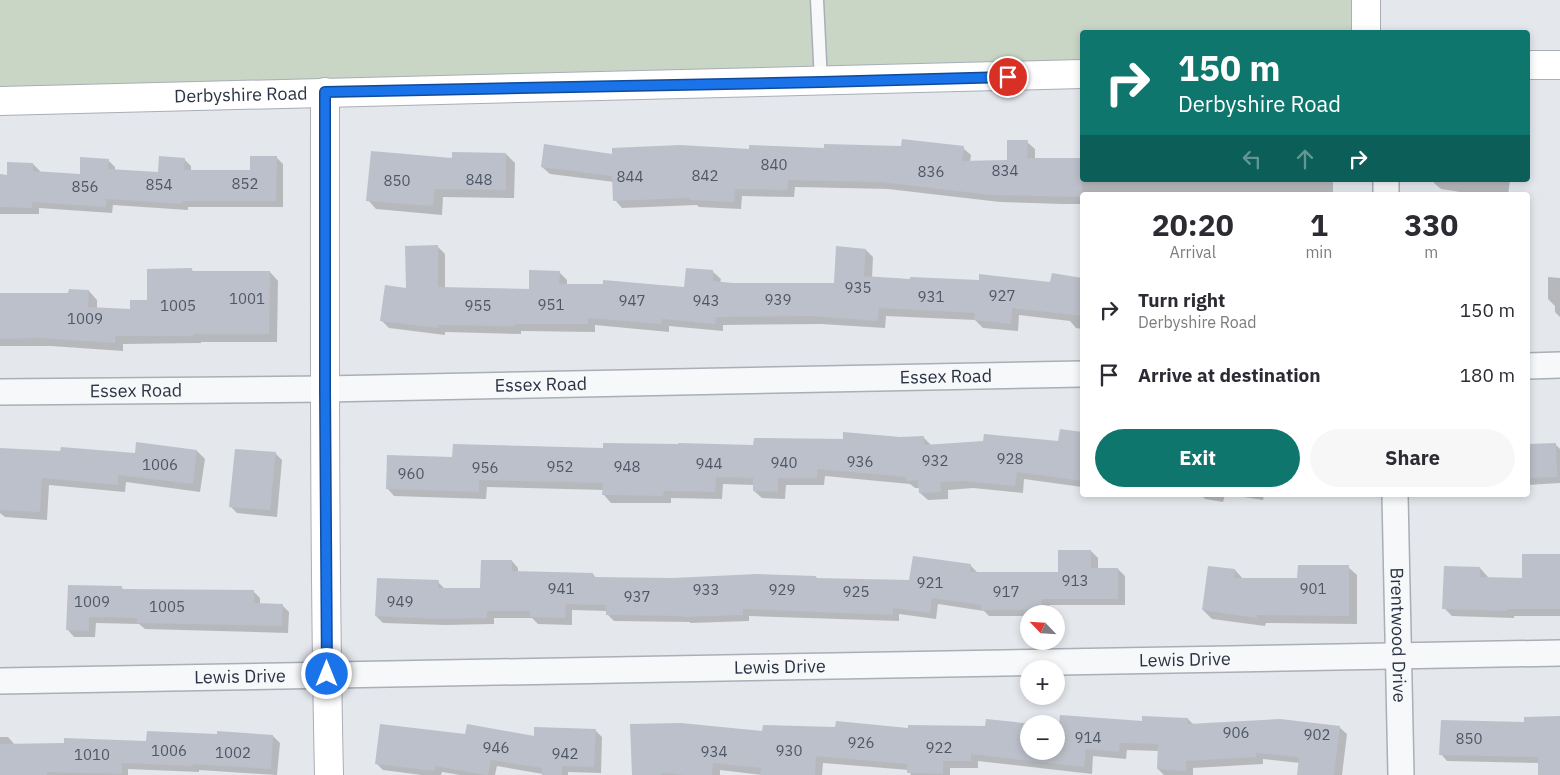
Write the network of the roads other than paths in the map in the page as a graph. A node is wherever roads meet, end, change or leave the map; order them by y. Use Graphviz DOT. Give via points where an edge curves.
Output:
graph roads {
  1 [pos="817,0"];
  2 [pos="1366,0"];
  3 [pos="1366,30"];
  4 [pos="1530,65"];
  5 [pos="1560,65"];
  6 [pos="1080,74"];
  7 [pos="822,82"];
  8 [pos="325,92"];
  9 [pos="0,101"];
  10 [pos="1560,365"];
  11 [pos="1530,366"];
  12 [pos="1080,374"];
  13 [pos="325,389"];
  14 [pos="0,392"];
  15 [pos="1396,497"];
  16 [pos="1560,653"];
  17 [pos="1398,656"];
  18 [pos="327,674"];
  19 [pos="0,680"];
  20 [pos="329,775"];
  21 [pos="1401,775"];
  1 -- 7 [label="lane"];
  2 -- 3 [label="street"];
  4 -- 5 [label="street"];
  6 -- 7 [label="street, Derbyshire Road"];
  7 -- 8 [label="street, Derbyshire Road"];
  8 -- 9 [label="street, Derbyshire Road"];
  8 -- 13 [label="street"];
  10 -- 11 [label="street"];
  12 -- 13 [label="street, Essex Road"];
  13 -- 14 [label="street, Essex Road"];
  13 -- 18 [label="street"];
  15 -- 17 [label="street, Brentwood Drive"];
  16 -- 17 [label="street, Lewis Drive"];
  17 -- 18 [label="street, Lewis Drive"];
  17 -- 21 [label="street, Brentwood Drive"];
  18 -- 19 [label="street, Lewis Drive"];
  18 -- 20 [label="street"];
}
